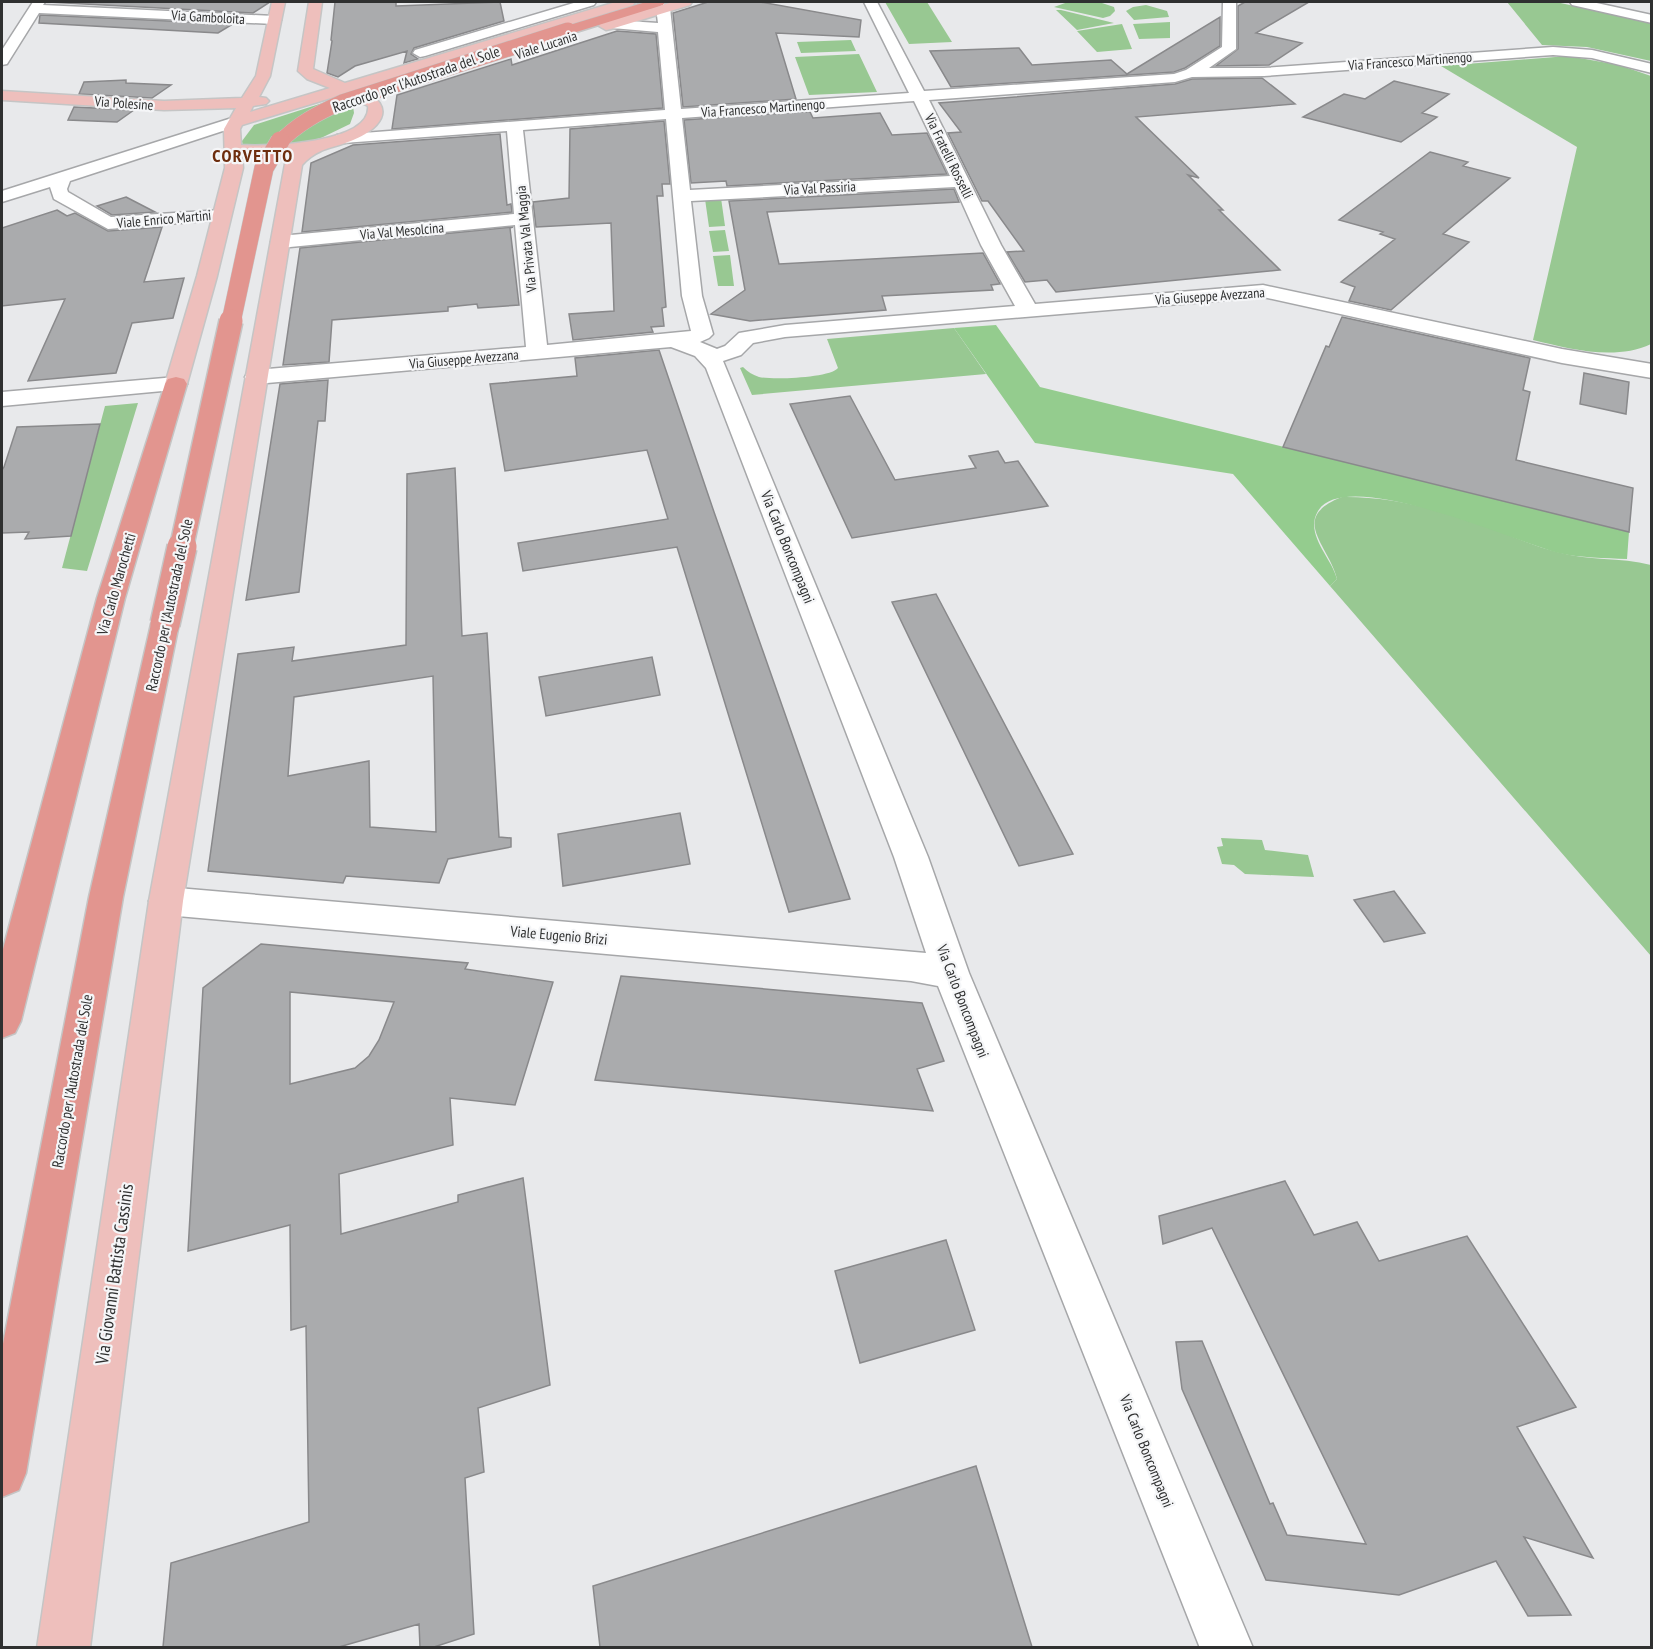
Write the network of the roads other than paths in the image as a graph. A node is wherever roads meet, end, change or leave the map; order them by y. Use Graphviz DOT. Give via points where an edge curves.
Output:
graph roads {
  1 [pos="278,2"];
  2 [pos="315,2"];
  3 [pos="620,2"];
  4 [pos="628,2"];
  5 [pos="685,2"];
  6 [pos="870,2"];
  7 [pos="1229,2"];
  8 [pos="1577,2"];
  9 [pos="1605,2"];
  10 [pos="585,3"];
  11 [pos="37,5"];
  12 [pos="661,5"];
  13 [pos="1652,10"];
  14 [pos="517,11"];
  15 [pos="541,16"];
  16 [pos="1652,19"];
  17 [pos="274,20"];
  18 [pos="612,24"];
  19 [pos="666,28"];
  20 [pos="474,42"];
  21 [pos="420,52"];
  22 [pos="2,61"];
  23 [pos="1652,69"];
  24 [pos="1187,74"];
  25 [pos="284,76"];
  26 [pos="343,89"];
  27 [pos="2,95"];
  28 [pos="918,97"];
  29 [pos="247,103"];
  30 [pos="375,105"];
  31 [pos="675,115"];
  32 [pos="235,122"];
  33 [pos="515,126"];
  34 [pos="343,138"];
  35 [pos="320,144"];
  36 [pos="217,149"];
  37 [pos="89,170"];
  38 [pos="62,178"];
  39 [pos="960,181"];
  40 [pos="2,182"];
  41 [pos="681,196"];
  42 [pos="2,197"];
  43 [pos="222,214"];
  44 [pos="524,219"];
  45 [pos="280,242"];
  46 [pos="1028,310"];
  47 [pos="693,342"];
  48 [pos="537,353"];
  49 [pos="1652,371"];
  50 [pos="256,376"];
  51 [pos="176,384"];
  52 [pos="2,399"];
  53 [pos="166,901"];
  54 [pos="951,972"];
  55 [pos="2,1021"];
  56 [pos="2,1473"];
  57 [pos="63,1647"];
  58 [pos="1227,1647"];
  1 -- 17 [label="main road"];
  2 -- 25 [label="main road"];
  3 -- 10 [label="street, Viale Lucania"];
  4 -- 20 [label="main road, Viale Lucania"];
  5 -- 12 [label="main road, Viale Lucania"];
  6 -- 28 [label="street, Via Fratelli Rosselli"];
  7 -- 24 [label="street" via="1229,49"];
  8 -- 16 [label="street"];
  9 -- 13 [label="street"];
  10 -- 15 [label="street, Viale Lucania"];
  11 -- 17 [label="street, Via Gamboloita"];
  11 -- 22 [label="street"];
  12 -- 18 [label="main road, Viale Lucania"];
  12 -- 19 [label="street, Via Carlo Boncompagni"];
  12 -- 56 [label="highway, Raccordo per l'Autostrada del Sole, bridge" via="353,97 288,133 274,147 264,168 104,908"];
  14 -- 15 [label="street"];
  15 -- 20 [label="street, Viale Lucania"];
  17 -- 25 [label="main road"];
  18 -- 19 [label="street"];
  18 -- 30 [label="main road, Viale Lucania" via="392,95"];
  19 -- 31 [label="street, Via Carlo Boncompagni"];
  20 -- 21 [label="street, Viale Lucania"];
  20 -- 26 [label="main road, Viale Lucania"];
  23 -- 24 [label="street, Via Francesco Martinengo" via="1592,54 1553,51"];
  24 -- 28 [label="street, Via Francesco Martinengo"];
  25 -- 26 [label="main road" via="315,79"];
  25 -- 29 [label="main road"];
  26 -- 29 [label="main road, Via Polesine"];
  26 -- 30 [label="main road"];
  26 -- 32 [label="main road"];
  27 -- 29 [label="main road, Via Polesine" via="170,106"];
  28 -- 31 [label="street, Via Francesco Martinengo"];
  28 -- 39 [label="street, Via Fratelli Rosselli"];
  29 -- 32 [label="main road"];
  30 -- 34 [label="main road" via="376,114 367,125"];
  31 -- 33 [label="street, Via Francesco Martinengo"];
  31 -- 41 [label="street, Via Carlo Boncompagni"];
  32 -- 36 [label="main road, Via Carlo Marochetti" via="231,134"];
  32 -- 37 [label="street"];
  33 -- 34 [label="street, Via Francesco Martinengo"];
  33 -- 44 [label="street, Via Privata Val Maggia"];
  34 -- 35 [label="main road"];
  35 -- 36 [label="main road" via="280,150"];
  35 -- 45 [label="main road" via="294,164"];
  36 -- 37 [label="street" via="160,153"];
  36 -- 43 [label="main road, Via Carlo Marochetti" via="234,168"];
  37 -- 38 [label="street"];
  37 -- 40 [label="street"];
  38 -- 42 [label="street"];
  38 -- 43 [label="street, Viale Enrico Martini" via="60,195 108,223"];
  39 -- 41 [label="street, Via Val Passiria"];
  39 -- 46 [label="street, Via Fratelli Rosselli"];
  41 -- 47 [label="street, Via Carlo Boncompagni"];
  43 -- 51 [label="main road, Via Carlo Marochetti"];
  44 -- 45 [label="street, Via Val Mesolcina"];
  44 -- 48 [label="street, Via Privata Val Maggia"];
  45 -- 50 [label="main road"];
  46 -- 47 [label="street, Via Giuseppe Avezzana" via="762,334 738,338 738,348 713,355"];
  46 -- 49 [label="street, Via Giuseppe Avezzana" via="1263,291 1562,356"];
  47 -- 48 [label="street, Via Giuseppe Avezzana"];
  47 -- 54 [label="street, Via Carlo Boncompagni" via="716,366 911,857"];
  48 -- 50 [label="street, Via Giuseppe Avezzana"];
  50 -- 53 [label="main road"];
  51 -- 52 [label="street"];
  51 -- 55 [label="highway, Via Carlo Marochetti" via="111,598"];
  53 -- 54 [label="street, Viale Eugenio Brizi"];
  53 -- 57 [label="main road, Via Giovanni Battista Cassinis"];
  54 -- 58 [label="street, Via Carlo Boncompagni"];
}
